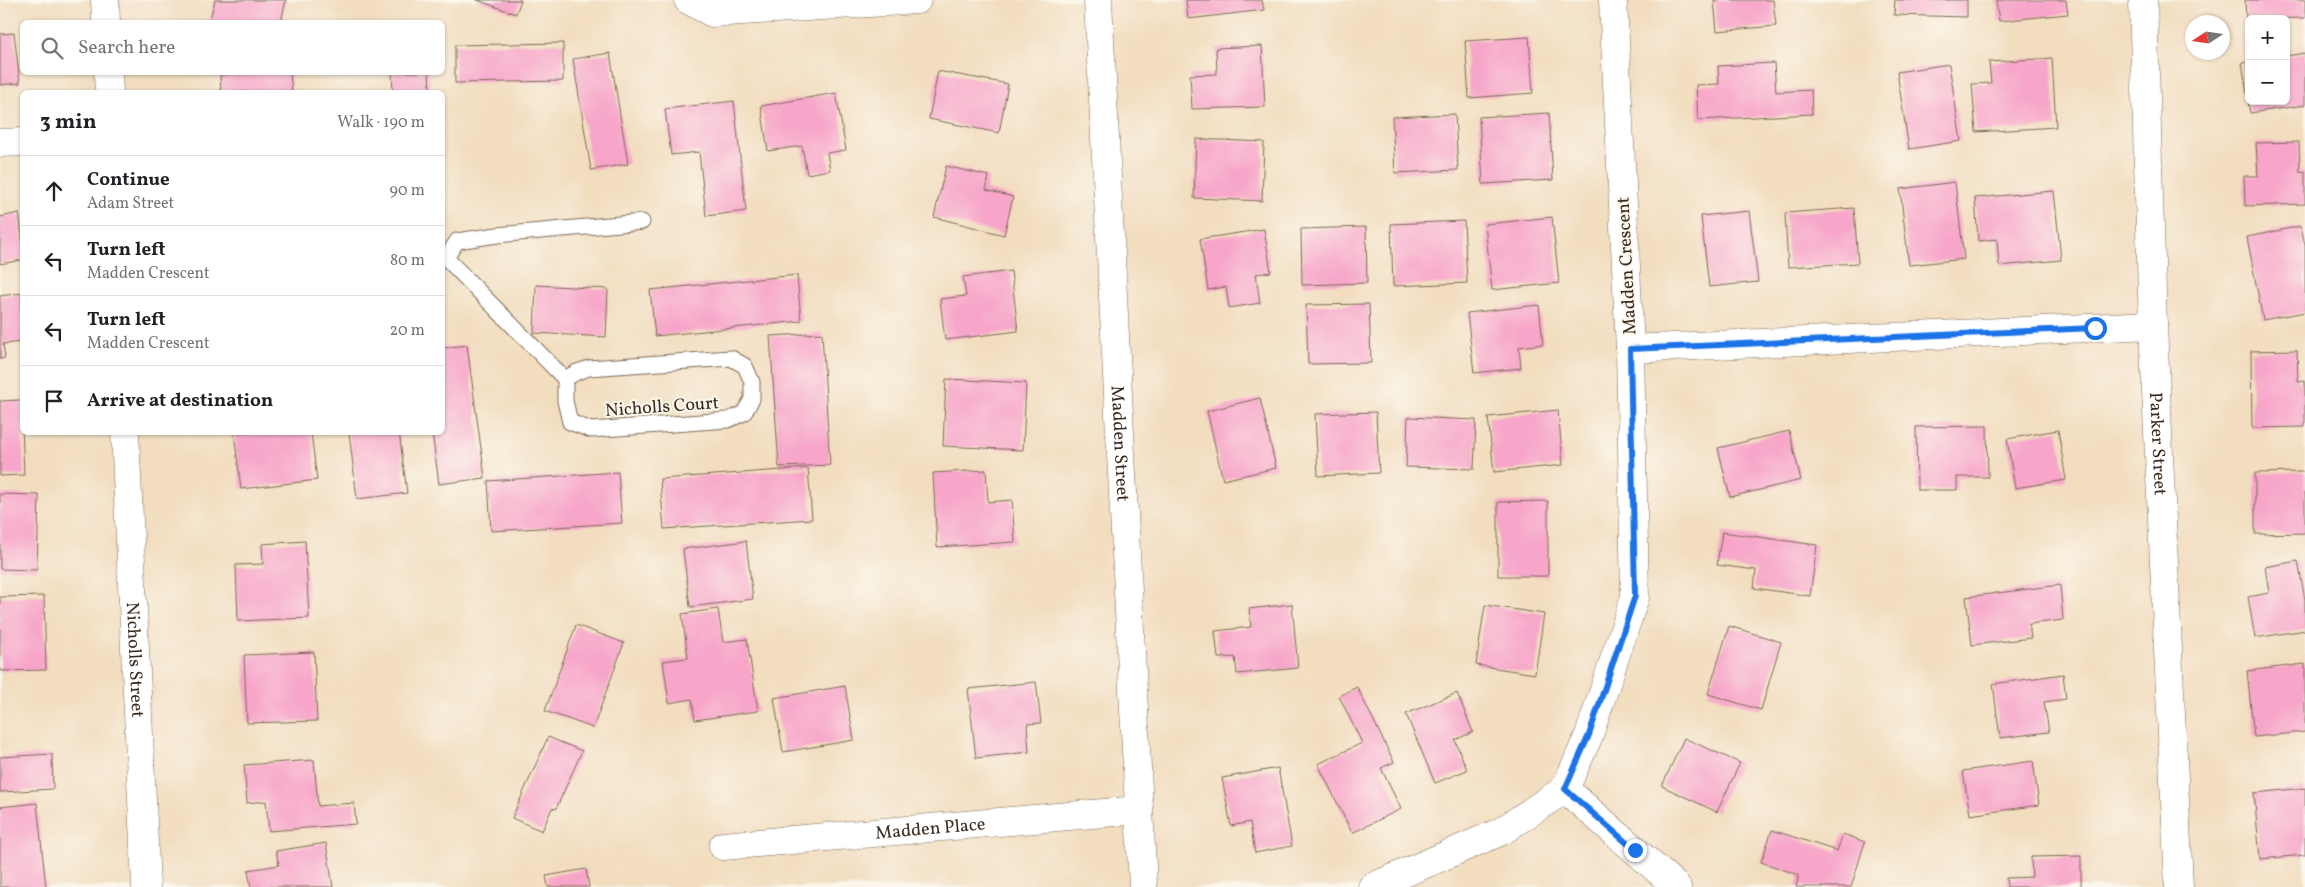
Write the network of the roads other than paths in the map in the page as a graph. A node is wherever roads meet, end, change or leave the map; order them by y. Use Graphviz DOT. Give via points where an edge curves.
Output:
graph roads {
  1 [pos="105,0"];
  2 [pos="688,0"];
  3 [pos="917,0"];
  4 [pos="1098,0"];
  5 [pos="1613,0"];
  6 [pos="2143,0"];
  7 [pos="106,20"];
  8 [pos="108,75"];
  9 [pos="109,90"];
  10 [pos="0,142"];
  11 [pos="20,142"];
  12 [pos="642,222"];
  13 [pos="445,257"];
  14 [pos="445,259"];
  15 [pos="2153,325"];
  16 [pos="1630,349"];
  17 [pos="565,379"];
  18 [pos="125,435"];
  19 [pos="1565,789"];
  20 [pos="1138,810"];
  21 [pos="723,846"];
  22 [pos="146,887"];
  23 [pos="1143,887"];
  24 [pos="1372,887"];
  25 [pos="1676,887"];
  26 [pos="2179,887"];
  1 -- 7 [label="street"];
  2 -- 3 [label="street" via="712,13"];
  4 -- 20 [label="street, Madden Street"];
  5 -- 16 [label="street, Madden Crescent"];
  6 -- 15 [label="street, Parker Street"];
  8 -- 9 [label="street"];
  10 -- 11 [label="street"];
  12 -- 13 [label="lane" via="457,241"];
  14 -- 17 [label="lane"];
  15 -- 16 [label="street"];
  15 -- 26 [label="street, Parker Street"];
  16 -- 19 [label="street, Madden Crescent" via="1635,596 1589,735"];
  17 -- 17 [label="lane, Nicholls Court" via="565,401 570,422 591,430 728,420 744,413 752,399 752,382 745,366 731,358 589,368"];
  18 -- 22 [label="street, Nicholls Street"];
  19 -- 24 [label="street" via="1502,831"];
  19 -- 25 [label="street"];
  20 -- 21 [label="street, Madden Place"];
  20 -- 23 [label="street, Madden Street"];
}
